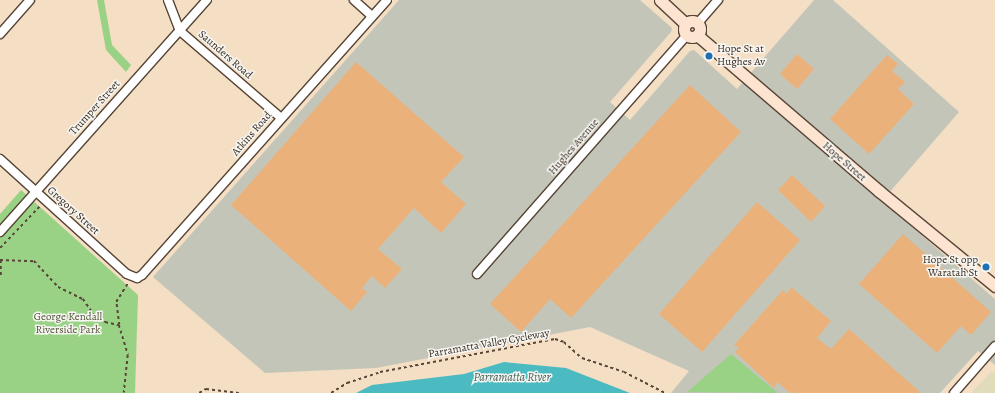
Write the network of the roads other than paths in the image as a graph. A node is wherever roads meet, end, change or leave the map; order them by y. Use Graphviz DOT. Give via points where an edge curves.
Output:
graph roads {
  1 [pos="30,0"];
  2 [pos="168,0"];
  3 [pos="208,0"];
  4 [pos="354,0"];
  5 [pos="386,0"];
  6 [pos="660,0"];
  7 [pos="718,0"];
  8 [pos="372,16"];
  9 [pos="692,30"];
  10 [pos="180,31"];
  11 [pos="0,34"];
  12 [pos="281,118"];
  13 [pos="0,159"];
  14 [pos="36,192"];
  15 [pos="0,232"];
  16 [pos="477,274"];
  17 [pos="132,277"];
  18 [pos="995,286"];
  19 [pos="995,346"];
  20 [pos="954,393"];
  1 -- 11 [label="street"];
  2 -- 10 [label="street, Saunders Road"];
  3 -- 10 [label="street, Trumper Street"];
  4 -- 8 [label="street"];
  5 -- 8 [label="street, Atkins Road"];
  6 -- 9 [label="street, Hope Street"];
  7 -- 9 [label="street, Hughes Avenue"];
  8 -- 12 [label="street, Atkins Road"];
  9 -- 16 [label="street, Hughes Avenue"];
  9 -- 18 [label="street, Hope Street" via="879,191"];
  10 -- 12 [label="street, Saunders Road"];
  10 -- 14 [label="street, Trumper Street"];
  12 -- 17 [label="street, Atkins Road" via="142,275"];
  13 -- 14 [label="street, Gregory Street"];
  14 -- 15 [label="street, Trumper Street"];
  14 -- 17 [label="street, Gregory Street"];
  19 -- 20 [label="street"];
}
